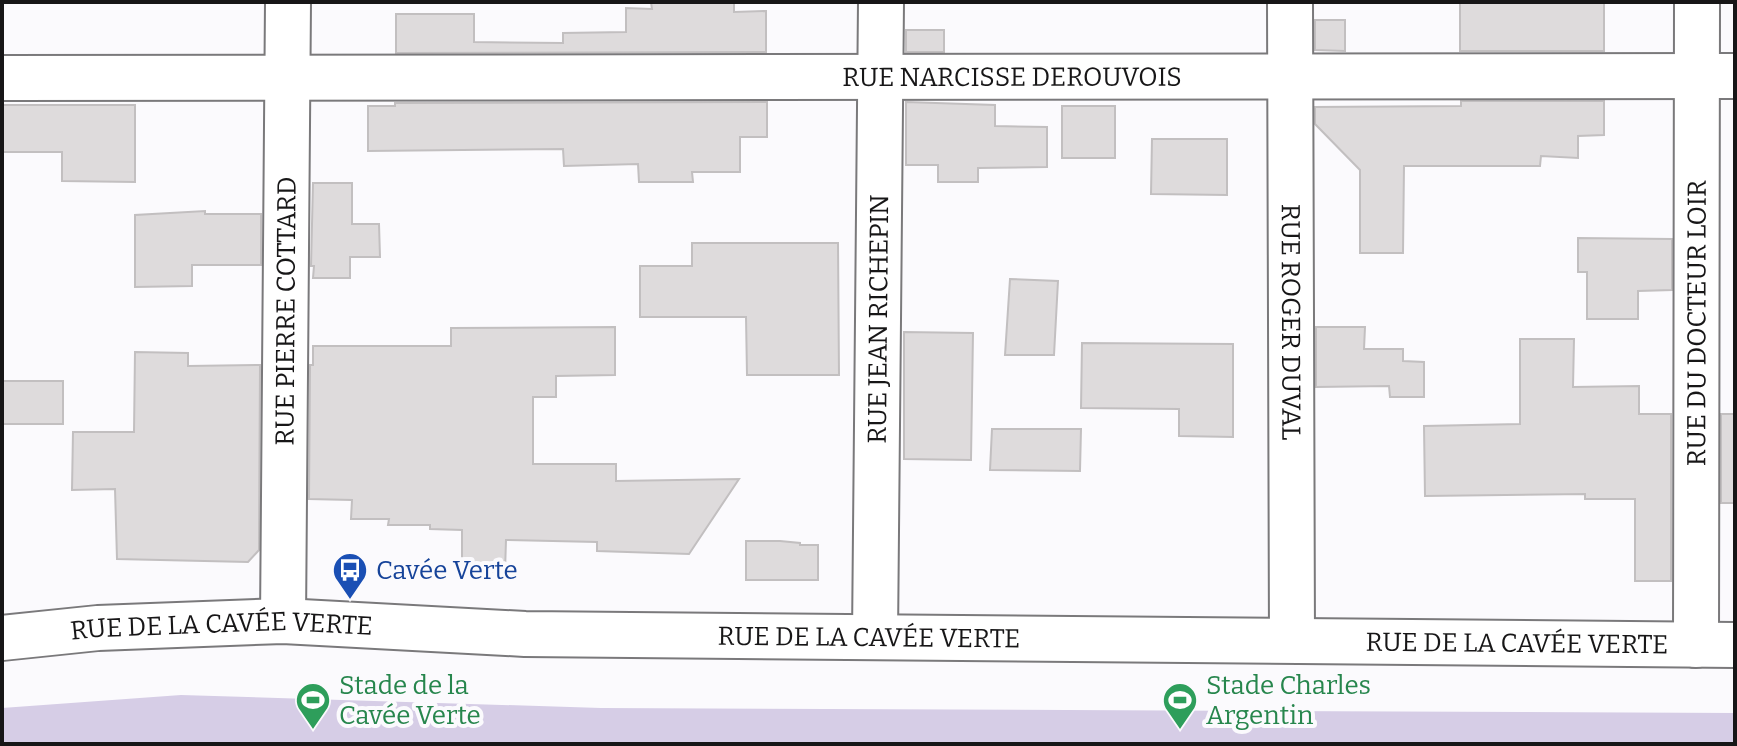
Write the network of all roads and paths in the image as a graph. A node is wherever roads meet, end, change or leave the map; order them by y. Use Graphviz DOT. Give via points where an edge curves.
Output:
graph roads {
  1 [pos="288,2"];
  2 [pos="881,2"];
  3 [pos="1290,2"];
  4 [pos="1697,2"];
  5 [pos="1716,76"];
  6 [pos="881,77"];
  7 [pos="1290,77"];
  8 [pos="2,78"];
  9 [pos="288,78"];
  10 [pos="283,621"];
  11 [pos="875,637"];
  12 [pos="2,638"];
  13 [pos="1292,640"];
  14 [pos="1716,645"];
  1 -- 9 [label="street, RUE PIERRE COTTARD"];
  2 -- 6 [label="street, RUE JEAN RICHEPIN"];
  3 -- 7 [label="street, RUE ROGER DUVAL"];
  4 -- 5 [label="street, RUE DU DOCTEUR LOIR"];
  5 -- 7 [label="street, RUE NARCISSE DEROUVOIS"];
  5 -- 14 [label="street, RUE DU DOCTEUR LOIR"];
  6 -- 7 [label="street, RUE NARCISSE DEROUVOIS"];
  6 -- 9 [label="street, RUE NARCISSE DEROUVOIS"];
  6 -- 11 [label="street, RUE JEAN RICHEPIN"];
  7 -- 13 [label="street, RUE ROGER DUVAL"];
  8 -- 9 [label="street, RUE NARCISSE DEROUVOIS"];
  9 -- 10 [label="street, RUE PIERRE COTTARD"];
  10 -- 11 [label="street, RUE DE LA CAVÉE VERTE" via="525,634"];
  10 -- 12 [label="street, RUE DE LA CAVÉE VERTE" via="98,628"];
  11 -- 13 [label="street, RUE DE LA CAVÉE VERTE"];
  13 -- 14 [label="street, RUE DE LA CAVÉE VERTE"];
}
